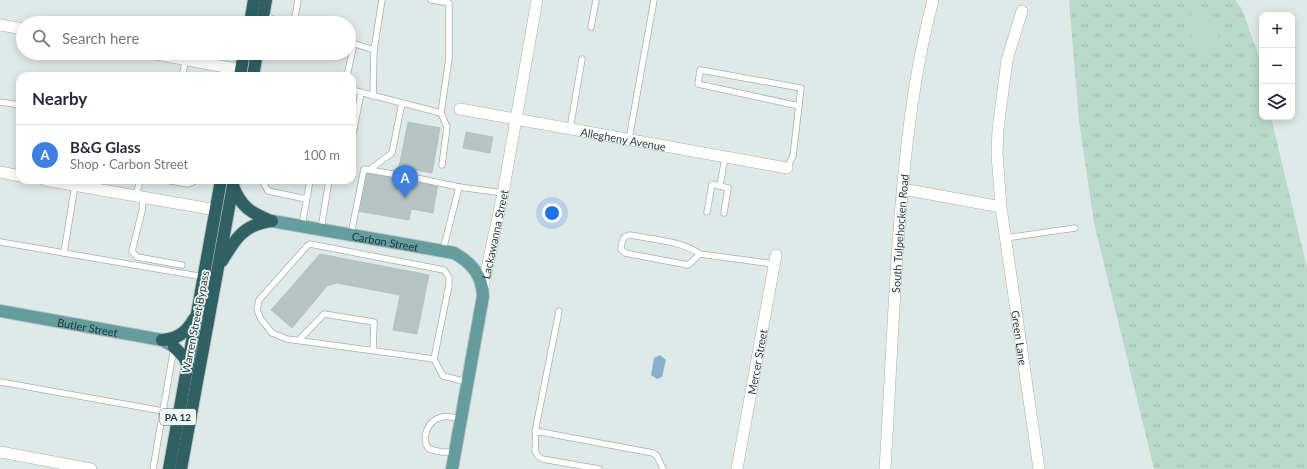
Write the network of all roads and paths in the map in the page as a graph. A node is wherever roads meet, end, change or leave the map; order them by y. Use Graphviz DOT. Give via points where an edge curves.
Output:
graph roads {
  1 [pos="254,0"];
  2 [pos="266,0"];
  3 [pos="298,0"];
  4 [pos="382,0"];
  5 [pos="431,0"];
  6 [pos="537,0"];
  7 [pos="596,0"];
  8 [pos="654,0"];
  9 [pos="933,0"];
  10 [pos="1022,11"];
  11 [pos="251,16"];
  12 [pos="263,16"];
  13 [pos="295,16"];
  14 [pos="0,25"];
  15 [pos="591,27"];
  16 [pos="16,28"];
  17 [pos="356,44"];
  18 [pos="374,50"];
  19 [pos="582,59"];
  20 [pos="186,60"];
  21 [pos="243,60"];
  22 [pos="255,60"];
  23 [pos="349,60"];
  24 [pos="183,72"];
  25 [pos="237,72"];
  26 [pos="241,72"];
  27 [pos="253,72"];
  28 [pos="348,72"];
  29 [pos="356,91"];
  30 [pos="361,93"];
  31 [pos="373,96"];
  32 [pos="0,102"];
  33 [pos="402,103"];
  34 [pos="16,104"];
  35 [pos="799,106"];
  36 [pos="460,109"];
  37 [pos="441,114"];
  38 [pos="356,119"];
  39 [pos="515,119"];
  40 [pos="570,129"];
  41 [pos="628,139"];
  42 [pos="725,157"];
  43 [pos="442,165"];
  44 [pos="787,168"];
  45 [pos="367,170"];
  46 [pos="0,172"];
  47 [pos="16,175"];
  48 [pos="69,184"];
  49 [pos="140,184"];
  50 [pos="220,184"];
  51 [pos="233,184"];
  52 [pos="233,184"];
  53 [pos="264,184"];
  54 [pos="309,184"];
  55 [pos="328,184"];
  56 [pos="75,185"];
  57 [pos="720,186"];
  58 [pos="459,187"];
  59 [pos="903,189"];
  60 [pos="503,193"];
  61 [pos="140,197"];
  62 [pos="306,199"];
  63 [pos="1001,207"];
  64 [pos="216,210"];
  65 [pos="707,212"];
  66 [pos="724,213"];
  67 [pos="272,221"];
  68 [pos="302,226"];
  69 [pos="1075,228"];
  70 [pos="321,229"];
  71 [pos="351,234"];
  72 [pos="1005,238"];
  73 [pos="0,242"];
  74 [pos="443,250"];
  75 [pos="64,253"];
  76 [pos="700,254"];
  77 [pos="775,259"];
  78 [pos="182,265"];
  79 [pos="218,269"];
  80 [pos="204,277"];
  81 [pos="483,287"];
  82 [pos="0,311"];
  83 [pos="559,311"];
  84 [pos="197,314"];
  85 [pos="162,340"];
  86 [pos="299,340"];
  87 [pos="174,347"];
  88 [pos="373,350"];
  89 [pos="434,359"];
  90 [pos="193,367"];
  91 [pos="0,382"];
  92 [pos="468,382"];
  93 [pos="163,411"];
  94 [pos="461,419"];
  95 [pos="536,431"];
  96 [pos="0,452"];
  97 [pos="455,452"];
  98 [pos="91,469"];
  99 [pos="153,469"];
  100 [pos="169,469"];
  101 [pos="181,469"];
  102 [pos="452,469"];
  103 [pos="599,469"];
  104 [pos="663,469"];
  105 [pos="737,469"];
  106 [pos="885,469"];
  107 [pos="1039,469"];
  1 -- 11 [label="highway"];
  2 -- 12 [label="highway"];
  3 -- 13 [label="lane"];
  4 -- 18 [label="lane"];
  5 -- 37 [label="lane" via="449,3 449,58"];
  6 -- 39 [label="street, Lackawanna Street"];
  7 -- 15 [label="lane"];
  8 -- 41 [label="lane"];
  9 -- 59 [label="street, South Tulpehocken Road" via="912,104"];
  10 -- 63 [label="street, Green Lane" via="1007,60 999,121 997,154"];
  14 -- 16 [label="street"];
  17 -- 18 [label="lane"];
  18 -- 31 [label="lane"];
  19 -- 40 [label="lane"];
  20 -- 24 [label="lane"];
  20 -- 25 [label="street"];
  21 -- 26 [label="highway"];
  22 -- 27 [label="highway"];
  23 -- 28 [label="lane"];
  29 -- 30 [label="lane"];
  30 -- 31 [label="lane"];
  30 -- 38 [label="lane"];
  31 -- 33 [label="lane"];
  32 -- 34 [label="lane"];
  33 -- 37 [label="lane"];
  33 -- 45 [label="lane" via="392,153"];
  35 -- 35 [label="lane" via="801,88 700,70 698,84"];
  35 -- 44 [label="lane" via="793,156"];
  36 -- 39 [label="street, Allegheny Avenue"];
  37 -- 43 [label="lane" via="446,127"];
  39 -- 40 [label="street, Allegheny Avenue"];
  39 -- 60 [label="street, Lackawanna Street"];
  40 -- 41 [label="street, Allegheny Avenue"];
  41 -- 42 [label="street, Allegheny Avenue"];
  42 -- 44 [label="street, Allegheny Avenue"];
  42 -- 57 [label="lane"];
  45 -- 58 [label="lane"];
  45 -- 71 [label="lane"];
  46 -- 47 [label="street"];
  48 -- 56 [label="street"];
  49 -- 61 [label="lane"];
  50 -- 64 [label="highway, Warren Street Bypass / PA 12"];
  51 -- 67 [label="highway" via="237,197 247,209"];
  52 -- 79 [label="highway, Warren Street Bypass / PA 12"];
  53 -- 62 [label="lane" via="268,191"];
  54 -- 62 [label="lane"];
  55 -- 70 [label="lane"];
  56 -- 61 [label="street"];
  56 -- 75 [label="lane"];
  57 -- 65 [label="lane" via="712,184"];
  57 -- 66 [label="lane" via="728,188"];
  58 -- 60 [label="lane"];
  58 -- 74 [label="lane"];
  59 -- 63 [label="street"];
  59 -- 106 [label="street, South Tulpehocken Road"];
  60 -- 81 [label="street, Lackawanna Street"];
  61 -- 64 [label="street"];
  61 -- 78 [label="lane" via="142,211 132,251 137,257"];
  62 -- 68 [label="lane"];
  63 -- 72 [label="street, Green Lane"];
  64 -- 80 [label="highway, Warren Street Bypass / PA 12"];
  67 -- 68 [label="main road, Carbon Street"];
  67 -- 79 [label="highway" via="257,223 244,231 234,242"];
  68 -- 70 [label="main road, Carbon Street"];
  69 -- 72 [label="lane"];
  70 -- 71 [label="main road, Carbon Street"];
  71 -- 74 [label="main road, Carbon Street"];
  72 -- 107 [label="street, Green Lane"];
  73 -- 75 [label="lane"];
  74 -- 81 [label="main road, Carbon Street" via="454,253 470,264 480,277"];
  75 -- 80 [label="lane"];
  76 -- 76 [label="lane" via="692,248 630,235 623,238 621,249 625,253 688,264"];
  76 -- 77 [label="lane"];
  77 -- 105 [label="street, Mercer Street"];
  79 -- 90 [label="highway, Warren Street Bypass / PA 12"];
  80 -- 84 [label="highway, Warren Street Bypass / PA 12"];
  81 -- 92 [label="main road, Lackawanna Street"];
  82 -- 85 [label="main road, Butler Street"];
  83 -- 95 [label="lane"];
  84 -- 85 [label="highway" via="182,334"];
  84 -- 90 [label="highway, Warren Street Bypass / PA 12"];
  85 -- 87 [label="main road, Butler Street"];
  86 -- 88 [label="lane"];
  86 -- 88 [label="lane" via="324,314 374,322"];
  86 -- 89 [label="lane" via="287,339 272,333 257,310 259,300 310,244 444,270 449,278 449,285"];
  87 -- 90 [label="highway"];
  87 -- 93 [label="lane"];
  88 -- 89 [label="lane"];
  89 -- 92 [label="lane" via="443,376"];
  90 -- 100 [label="highway, Warren Street Bypass / PA 12"];
  90 -- 101 [label="highway, Warren Street Bypass / PA 12"];
  91 -- 93 [label="lane"];
  92 -- 94 [label="main road, Lackawanna Street"];
  93 -- 99 [label="lane"];
  94 -- 97 [label="main road, Lackawanna Street"];
  94 -- 97 [label="lane" via="444,416 436,419 430,424 424,437 425,445 429,449"];
  95 -- 103 [label="lane" via="535,451 542,459"];
  95 -- 104 [label="lane" via="653,453"];
  96 -- 98 [label="street"];
  97 -- 102 [label="main road, Lackawanna Street"];
}
